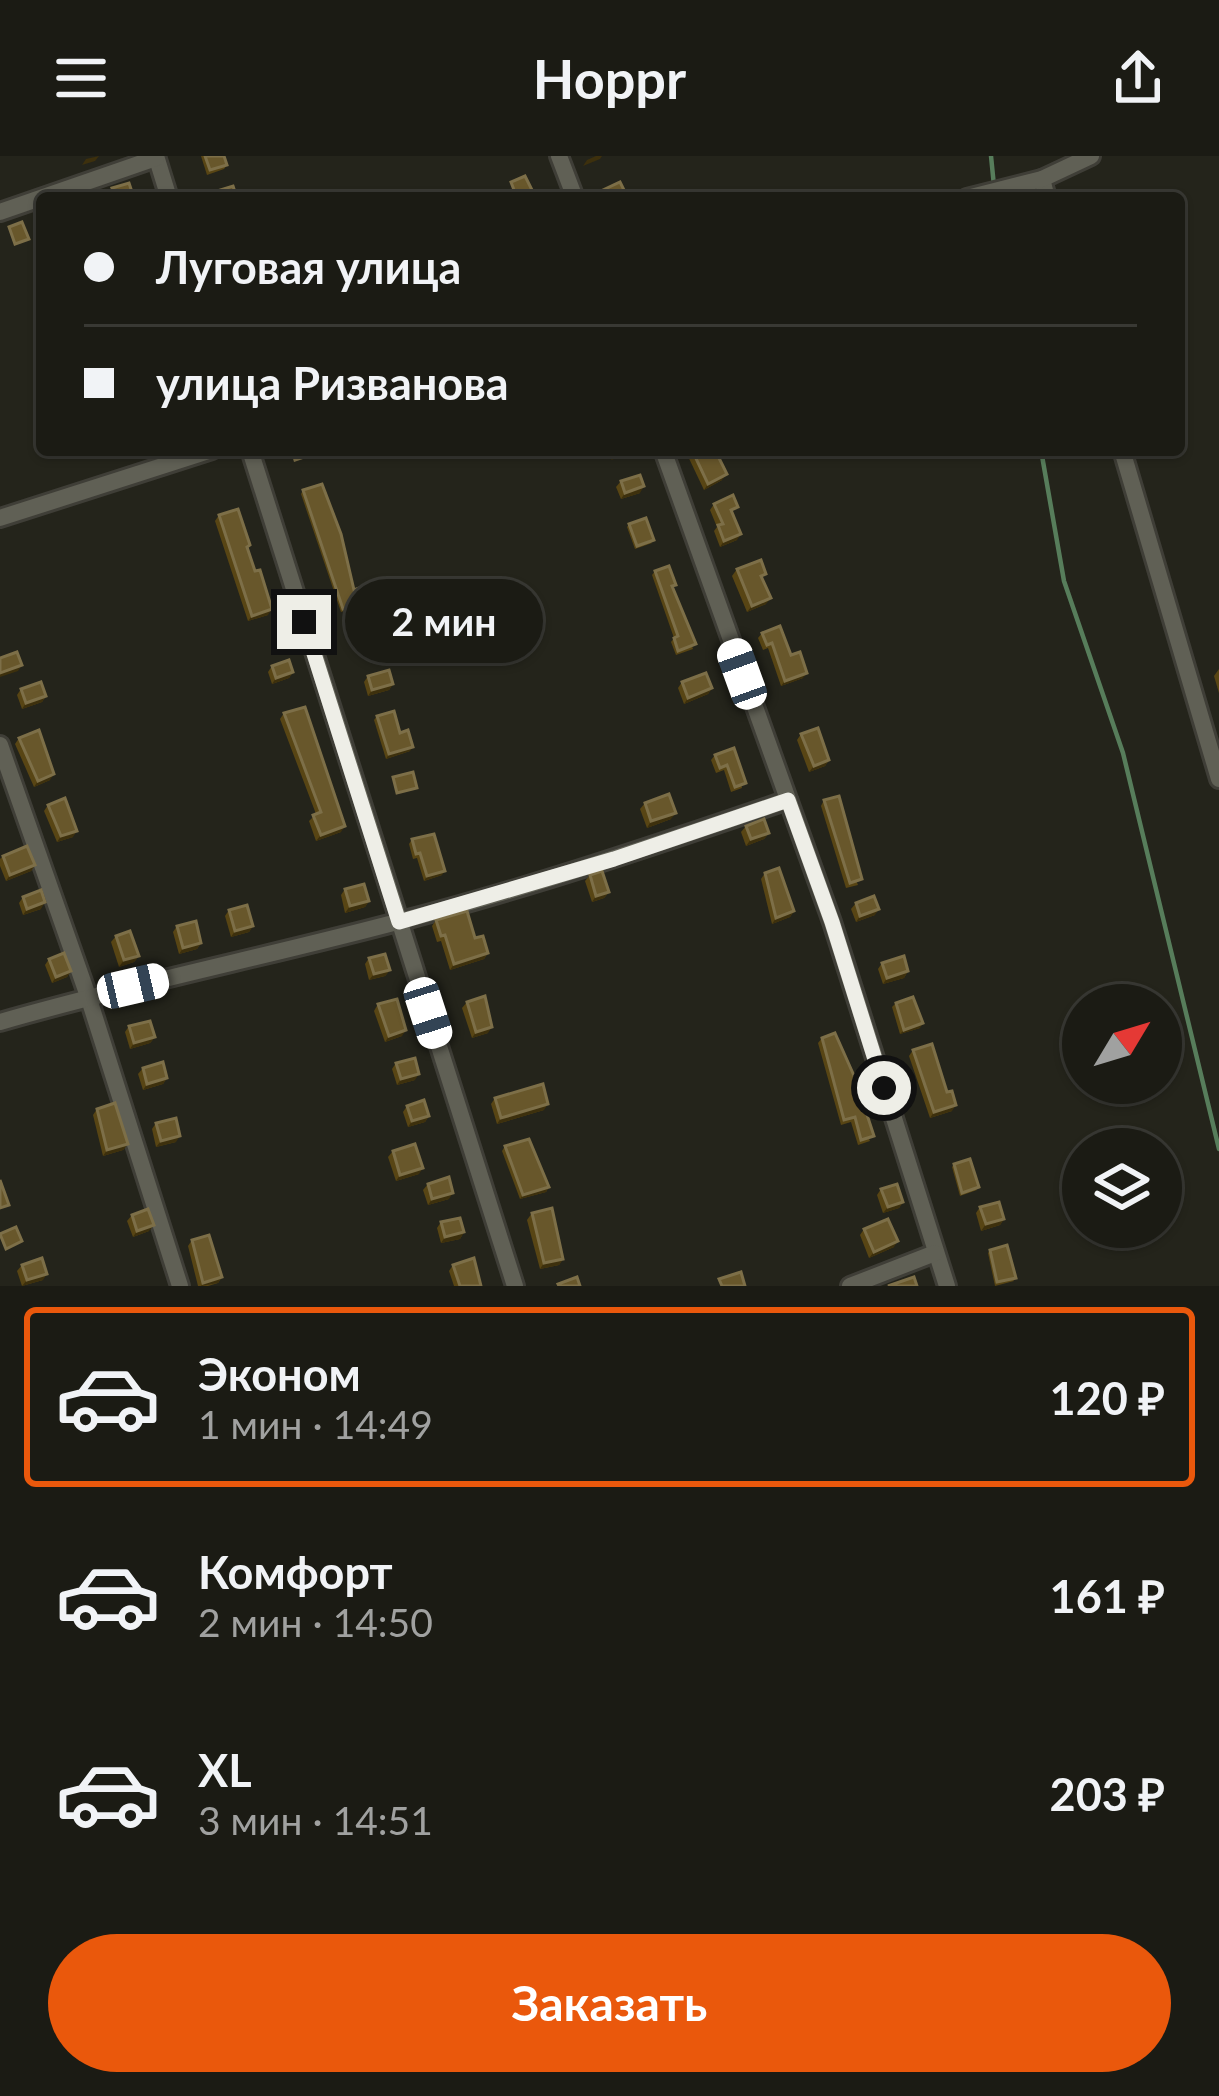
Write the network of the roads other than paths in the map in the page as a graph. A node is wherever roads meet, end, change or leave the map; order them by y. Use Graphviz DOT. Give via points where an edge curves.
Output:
graph roads {
  1 [pos="559,156"];
  2 [pos="1090,156"];
  3 [pos="156,157"];
  4 [pos="1042,179"];
  5 [pos="57,192"];
  6 [pos="167,192"];
  7 [pos="573,192"];
  8 [pos="991,192"];
  9 [pos="1045,192"];
  10 [pos="36,199"];
  11 [pos="0,212"];
  12 [pos="193,456"];
  13 [pos="252,456"];
  14 [pos="665,456"];
  15 [pos="1124,456"];
  16 [pos="0,518"];
  17 [pos="0,745"];
  18 [pos="1219,779"];
  19 [pos="788,800"];
  20 [pos="399,922"];
  21 [pos="88,996"];
  22 [pos="0,1022"];
  23 [pos="935,1253"];
  24 [pos="180,1286"];
  25 [pos="515,1286"];
  26 [pos="850,1286"];
  27 [pos="946,1286"];
  1 -- 7 [label="street"];
  2 -- 4 [label="street"];
  3 -- 5 [label="street"];
  3 -- 6 [label="street"];
  4 -- 8 [label="street"];
  4 -- 9 [label="street"];
  10 -- 11 [label="street"];
  12 -- 16 [label="street"];
  13 -- 20 [label="street"];
  14 -- 19 [label="street"];
  15 -- 18 [label="street"];
  17 -- 21 [label="street"];
  19 -- 20 [label="street"];
  19 -- 23 [label="street"];
  20 -- 21 [label="street"];
  20 -- 25 [label="street"];
  21 -- 22 [label="street"];
  21 -- 24 [label="street"];
  23 -- 26 [label="street"];
  23 -- 27 [label="street"];
}
